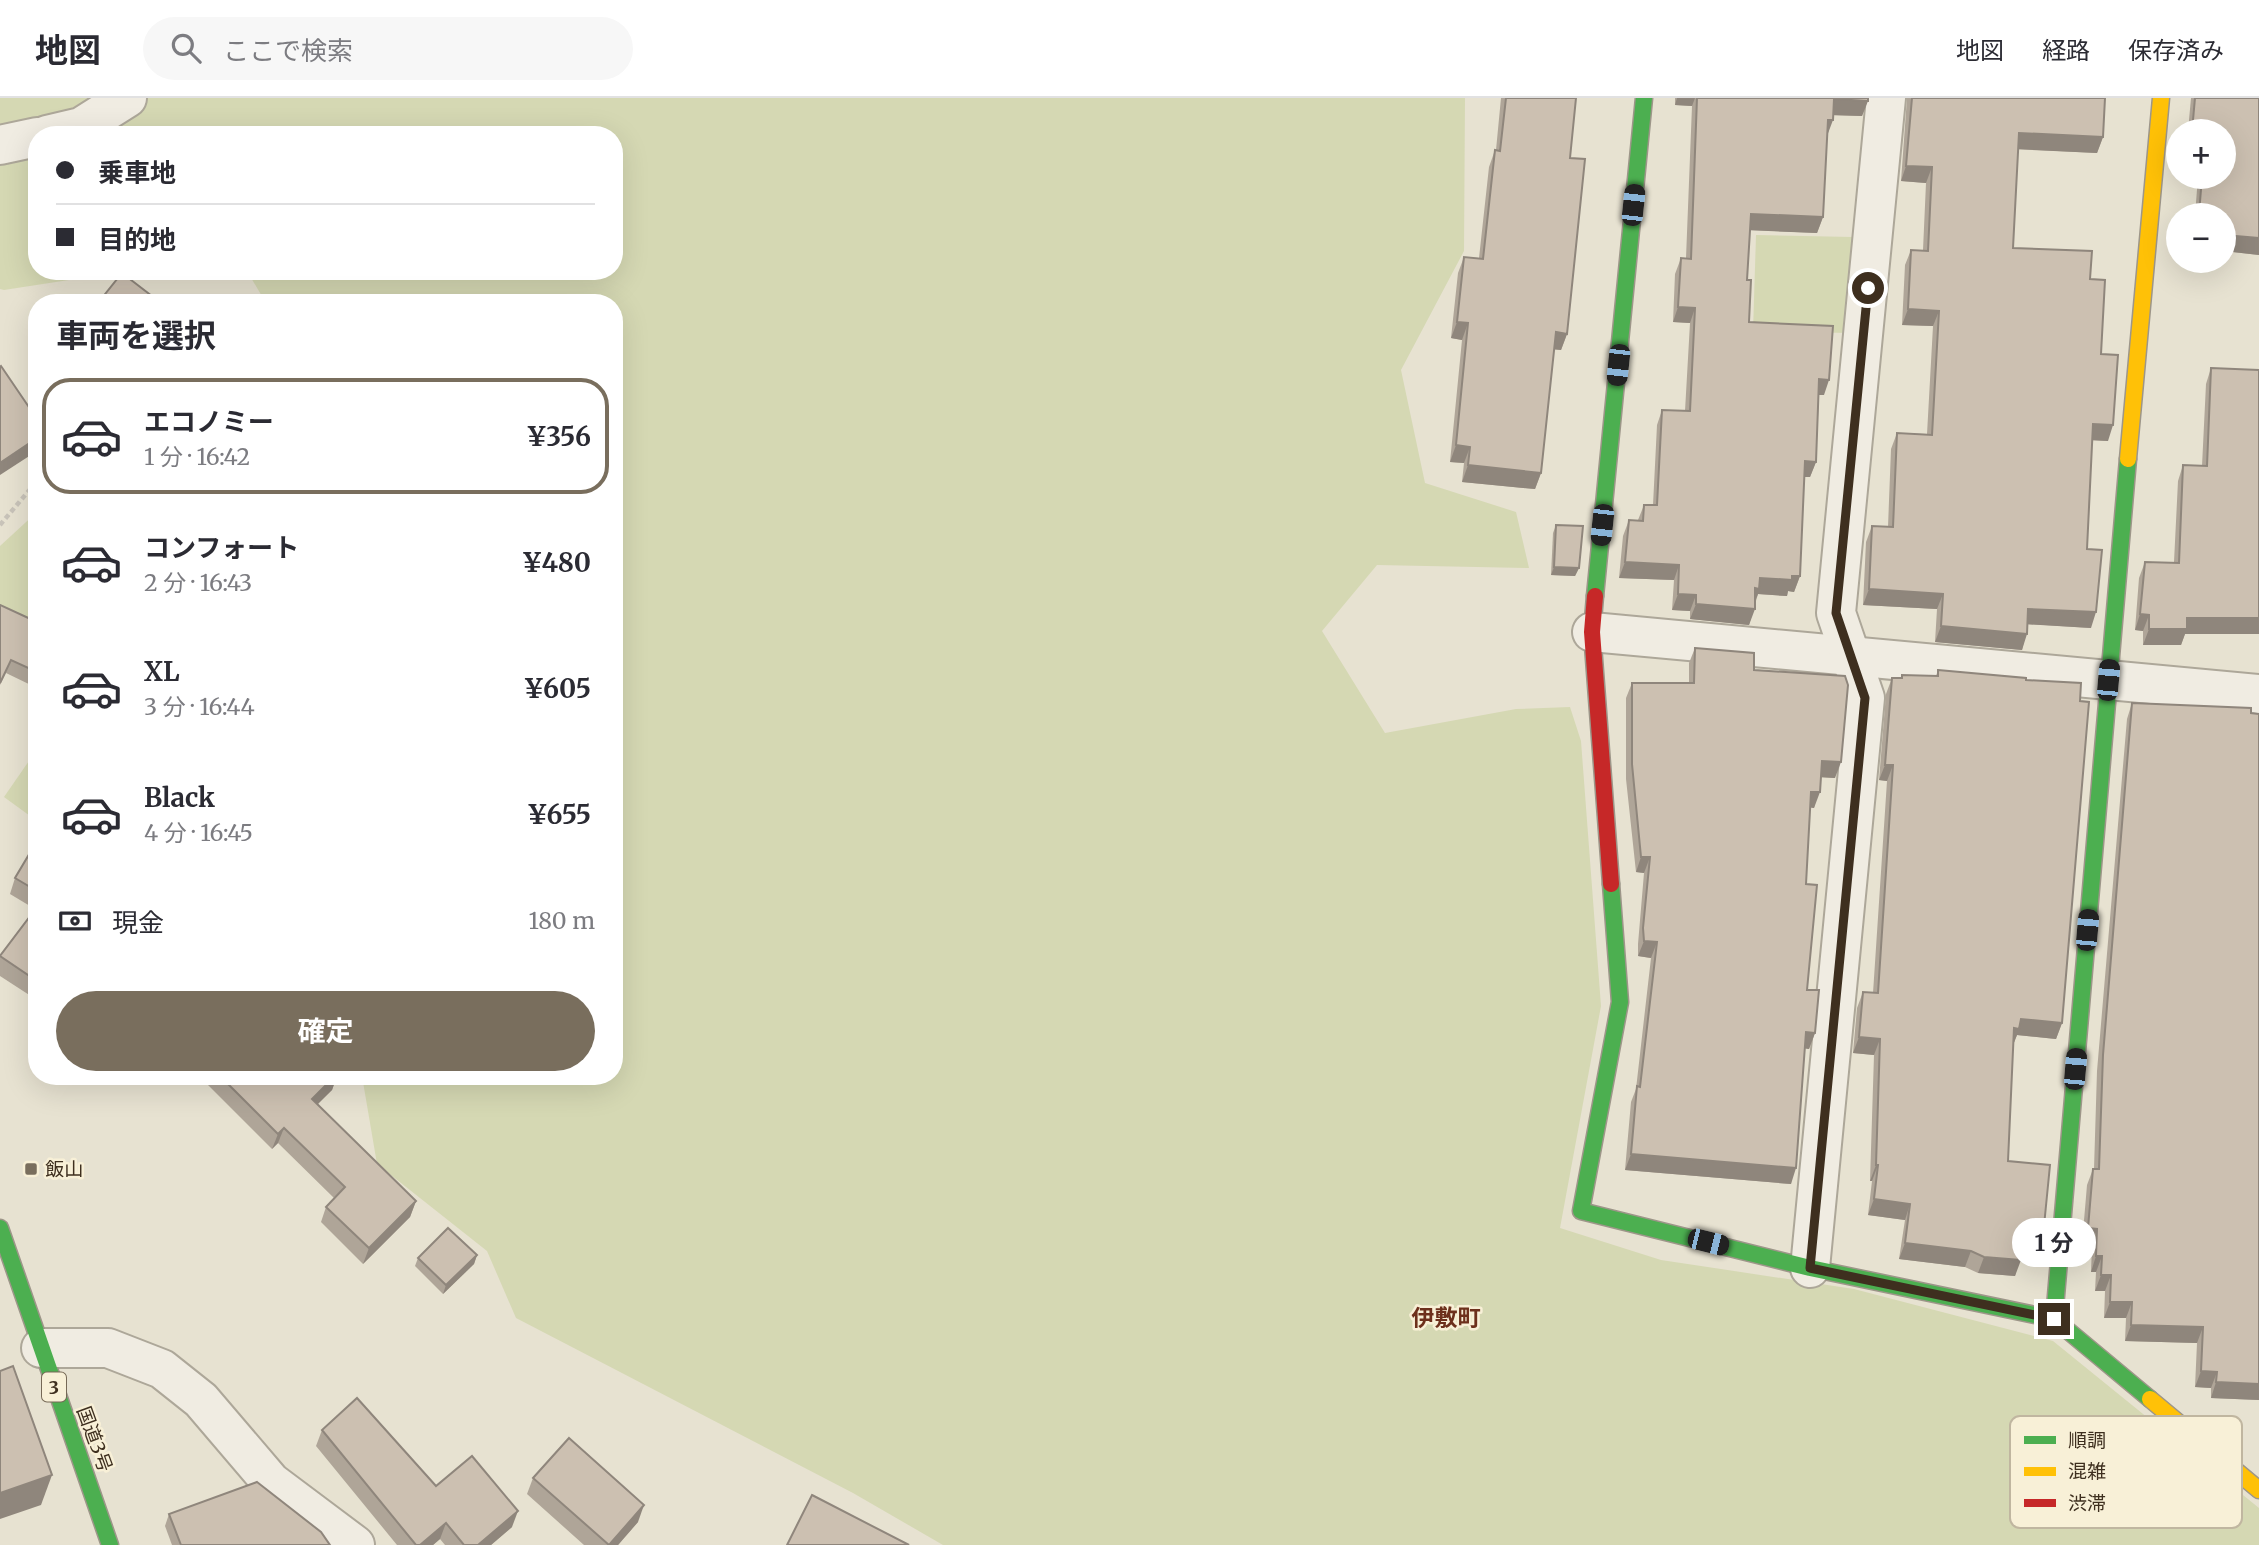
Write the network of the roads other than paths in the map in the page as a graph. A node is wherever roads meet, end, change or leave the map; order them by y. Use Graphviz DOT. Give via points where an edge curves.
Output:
graph roads {
  1 [pos="127,98"];
  2 [pos="1644,98"];
  3 [pos="1886,98"];
  4 [pos="2161,98"];
  5 [pos="83,126"];
  6 [pos="28,139"];
  7 [pos="0,145"];
  8 [pos="1592,632"];
  9 [pos="1850,656"];
  10 [pos="2108,680"];
  11 [pos="2259,694"];
  12 [pos="0,1228"];
  13 [pos="1810,1268"];
  14 [pos="2054,1319"];
  15 [pos="40,1348"];
  16 [pos="2170,1416"];
  17 [pos="2242,1476"];
  18 [pos="2259,1490"];
  19 [pos="110,1545"];
  20 [pos="355,1545"];
  1 -- 5 [label="street"];
  2 -- 8 [label="main road"];
  3 -- 9 [label="street" via="1836,613"];
  4 -- 10 [label="main road"];
  6 -- 7 [label="street"];
  8 -- 9 [label="street"];
  8 -- 13 [label="main road" via="1620,1002 1581,1210"];
  9 -- 10 [label="street"];
  9 -- 13 [label="street" via="1865,698"];
  10 -- 11 [label="street"];
  10 -- 14 [label="main road"];
  12 -- 15 [label="main road, 国道3号 / 3"];
  13 -- 14 [label="main road"];
  14 -- 16 [label="main road"];
  15 -- 19 [label="main road, 国道3号 / 3"];
  15 -- 20 [label="street" via="108,1348 162,1369 201,1400 271,1482"];
  17 -- 18 [label="main road"];
}
